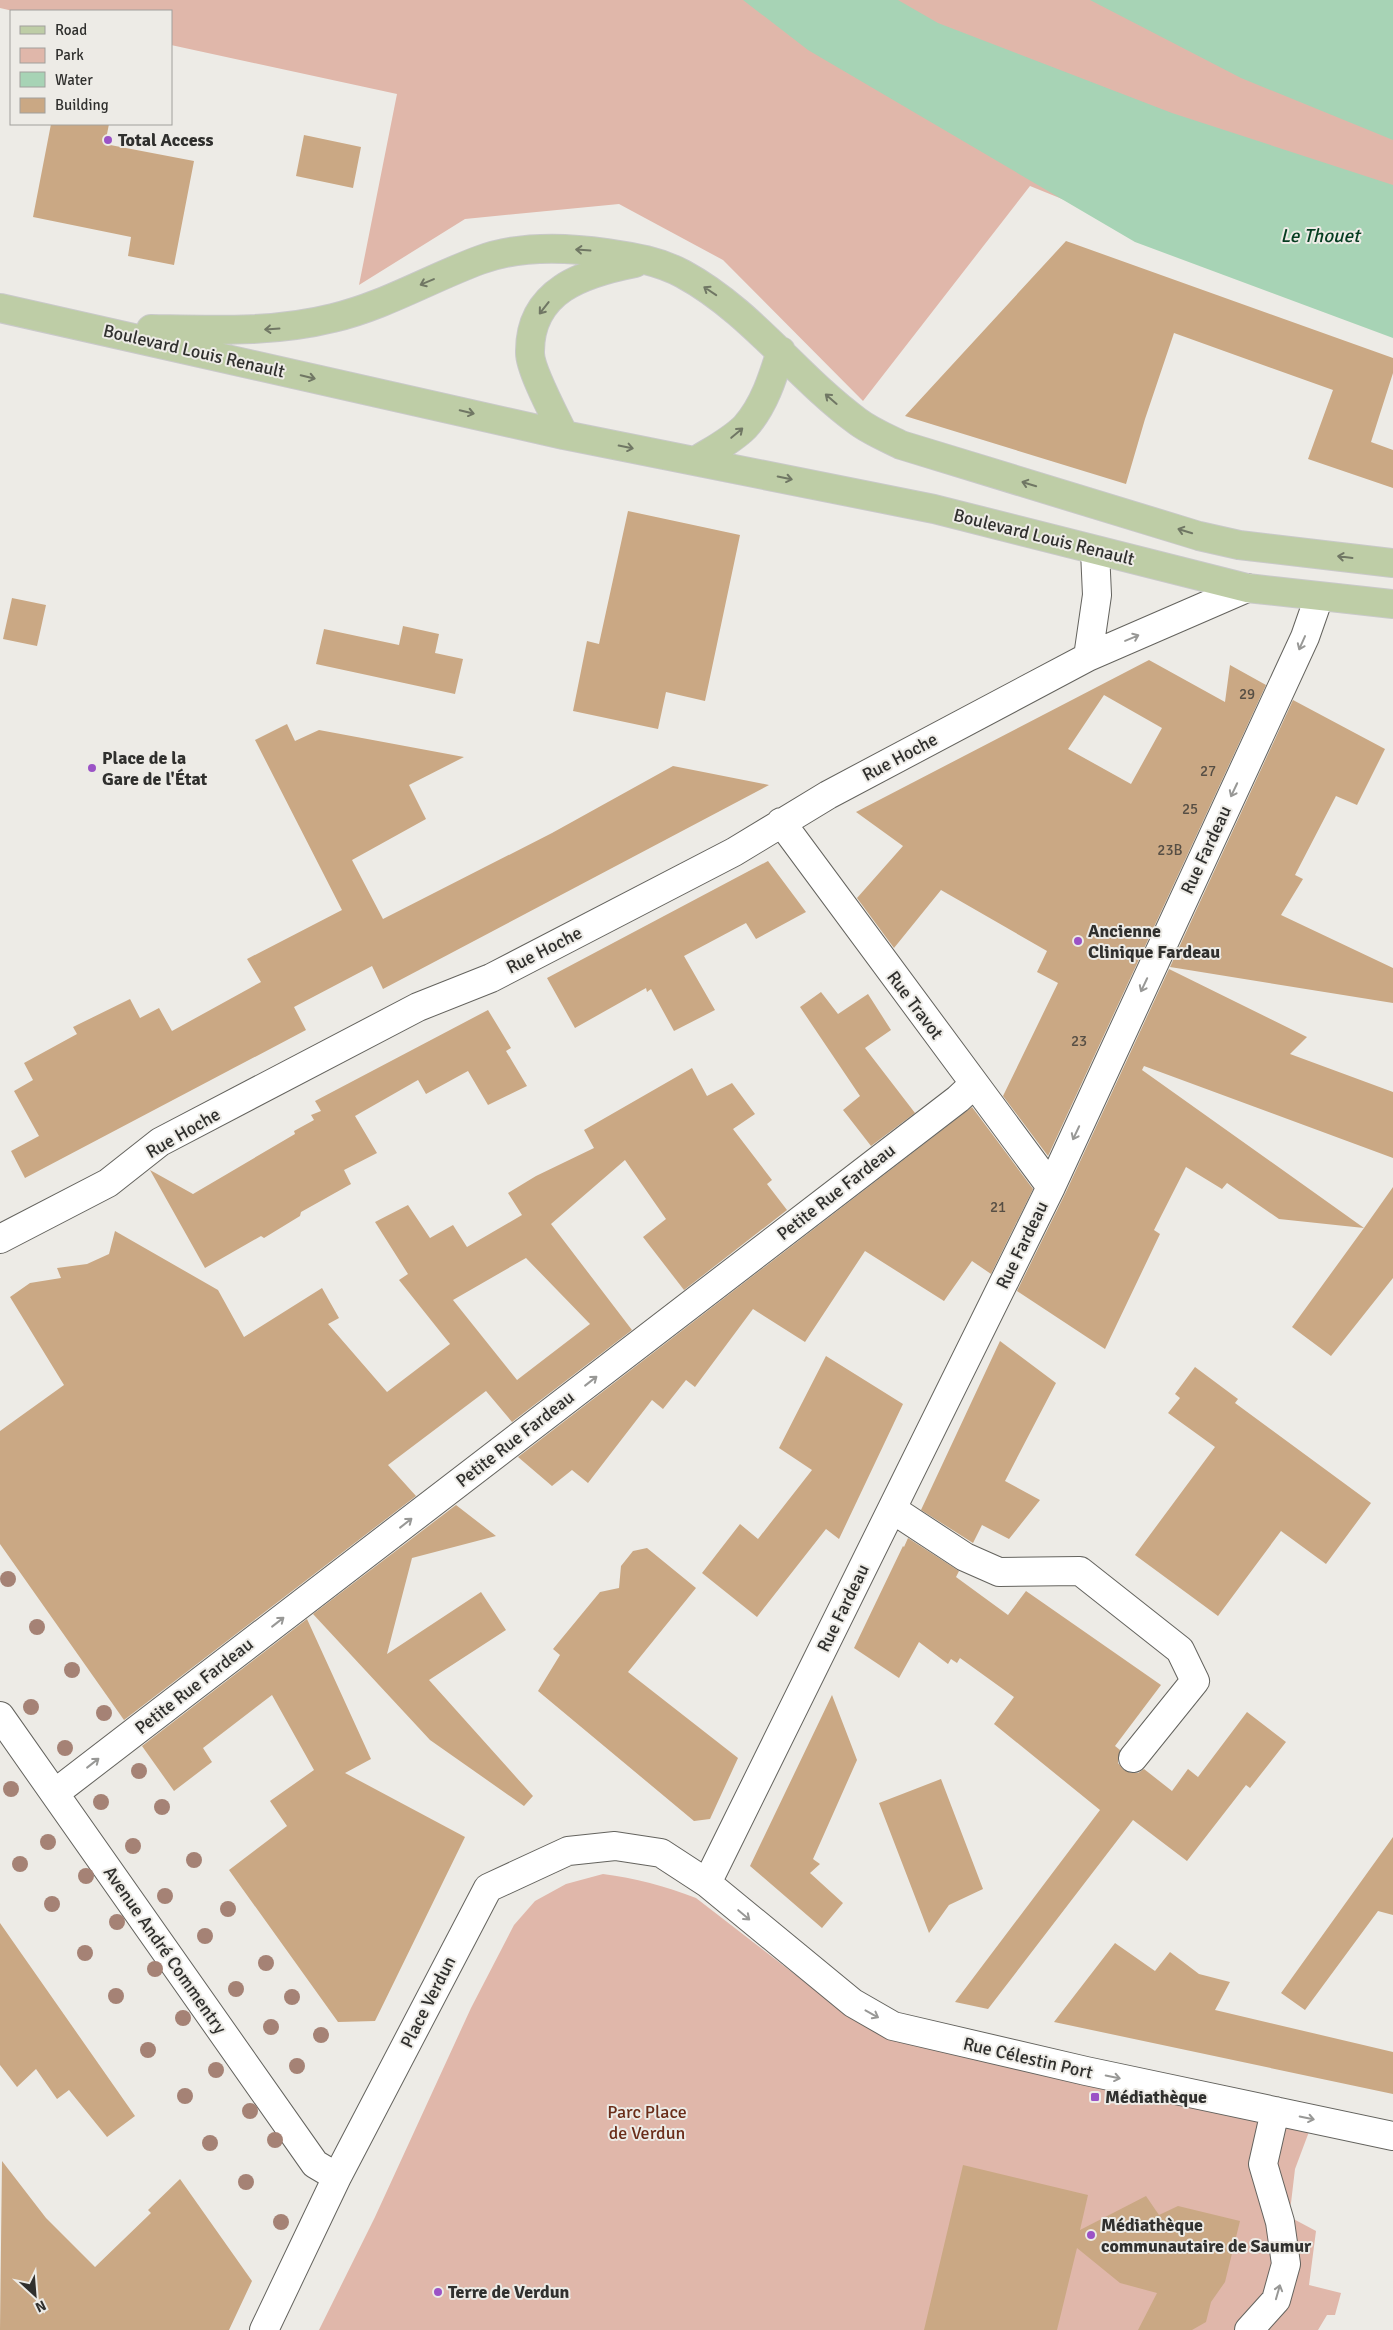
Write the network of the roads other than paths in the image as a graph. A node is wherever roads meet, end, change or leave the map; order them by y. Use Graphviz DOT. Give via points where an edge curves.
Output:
graph roads {
  1 [pos="649,260"];
  2 [pos="0,308"];
  3 [pos="90,327"];
  4 [pos="781,351"];
  5 [pos="564,435"];
  6 [pos="697,460"];
  7 [pos="1095,551"];
  8 [pos="1393,563"];
  9 [pos="1247,588"];
  10 [pos="1319,597"];
  11 [pos="1393,604"];
  12 [pos="1088,657"];
  13 [pos="781,822"];
  14 [pos="974,1084"];
  15 [pos="1051,1187"];
  16 [pos="0,1239"];
  17 [pos="892,1509"];
  18 [pos="0,1716"];
  19 [pos="1134,1758"];
  20 [pos="54,1793"];
  21 [pos="707,1883"];
  22 [pos="1275,2111"];
  23 [pos="1393,2136"];
  24 [pos="337,2177"];
  25 [pos="264,2330"];
  26 [pos="1249,2330"];
  1 -- 3 [label="main road, Boulevard Louis Renault, one-way" via="578,250 518,250 482,259 364,309 288,328 245,331"];
  4 -- 1 [label="main road, Boulevard Louis Renault, one-way" via="713,293 682,274"];
  1 -- 5 [label="main road, one-way" via="600,270 566,285 535,320 530,355"];
  2 -- 3 [label="main road"];
  3 -- 5 [label="main road, Boulevard Louis Renault, one-way"];
  6 -- 4 [label="main road, one-way" via="745,427 769,386"];
  8 -- 4 [label="main road, Boulevard Louis Renault, one-way" via="1239,545 1199,536 901,445 858,422"];
  5 -- 6 [label="main road, Boulevard Louis Renault, one-way"];
  6 -- 7 [label="main road, Boulevard Louis Renault, one-way" via="934,509"];
  7 -- 9 [label="main road, Boulevard Louis Renault"];
  7 -- 12 [label="street" via="1097,595"];
  9 -- 10 [label="main road, Boulevard Louis Renault"];
  12 -- 9 [label="street, Rue Hoche, one-way"];
  10 -- 11 [label="main road, Boulevard Louis Renault"];
  10 -- 15 [label="street, Rue Fardeau, one-way" via="1305,637"];
  12 -- 13 [label="street, Rue Hoche"];
  13 -- 14 [label="street, Rue Travot"];
  13 -- 16 [label="street, Rue Hoche" via="734,852 500,973 418,1007 160,1142 108,1183"];
  14 -- 15 [label="street, Rue Travot"];
  20 -- 14 [label="street, Petite Rue Fardeau, one-way"];
  15 -- 17 [label="street, Rue Fardeau"];
  17 -- 19 [label="street" via="965,1557 999,1572 1080,1571 1180,1650 1195,1681"];
  17 -- 21 [label="street, Rue Fardeau"];
  18 -- 20 [label="street, Avenue André Commentry"];
  20 -- 24 [label="street, Avenue André Commentry" via="315,2164"];
  21 -- 22 [label="street, Rue Célestin Port, one-way" via="853,2003 893,2026"];
  21 -- 24 [label="street, Place Verdun" via="660,1853 615,1846 568,1851 488,1888"];
  22 -- 23 [label="street, Rue Célestin Port, one-way"];
  26 -- 22 [label="street, one-way" via="1276,2300 1286,2264 1280,2222 1263,2164"];
  24 -- 25 [label="street, Place Verdun"];
}
